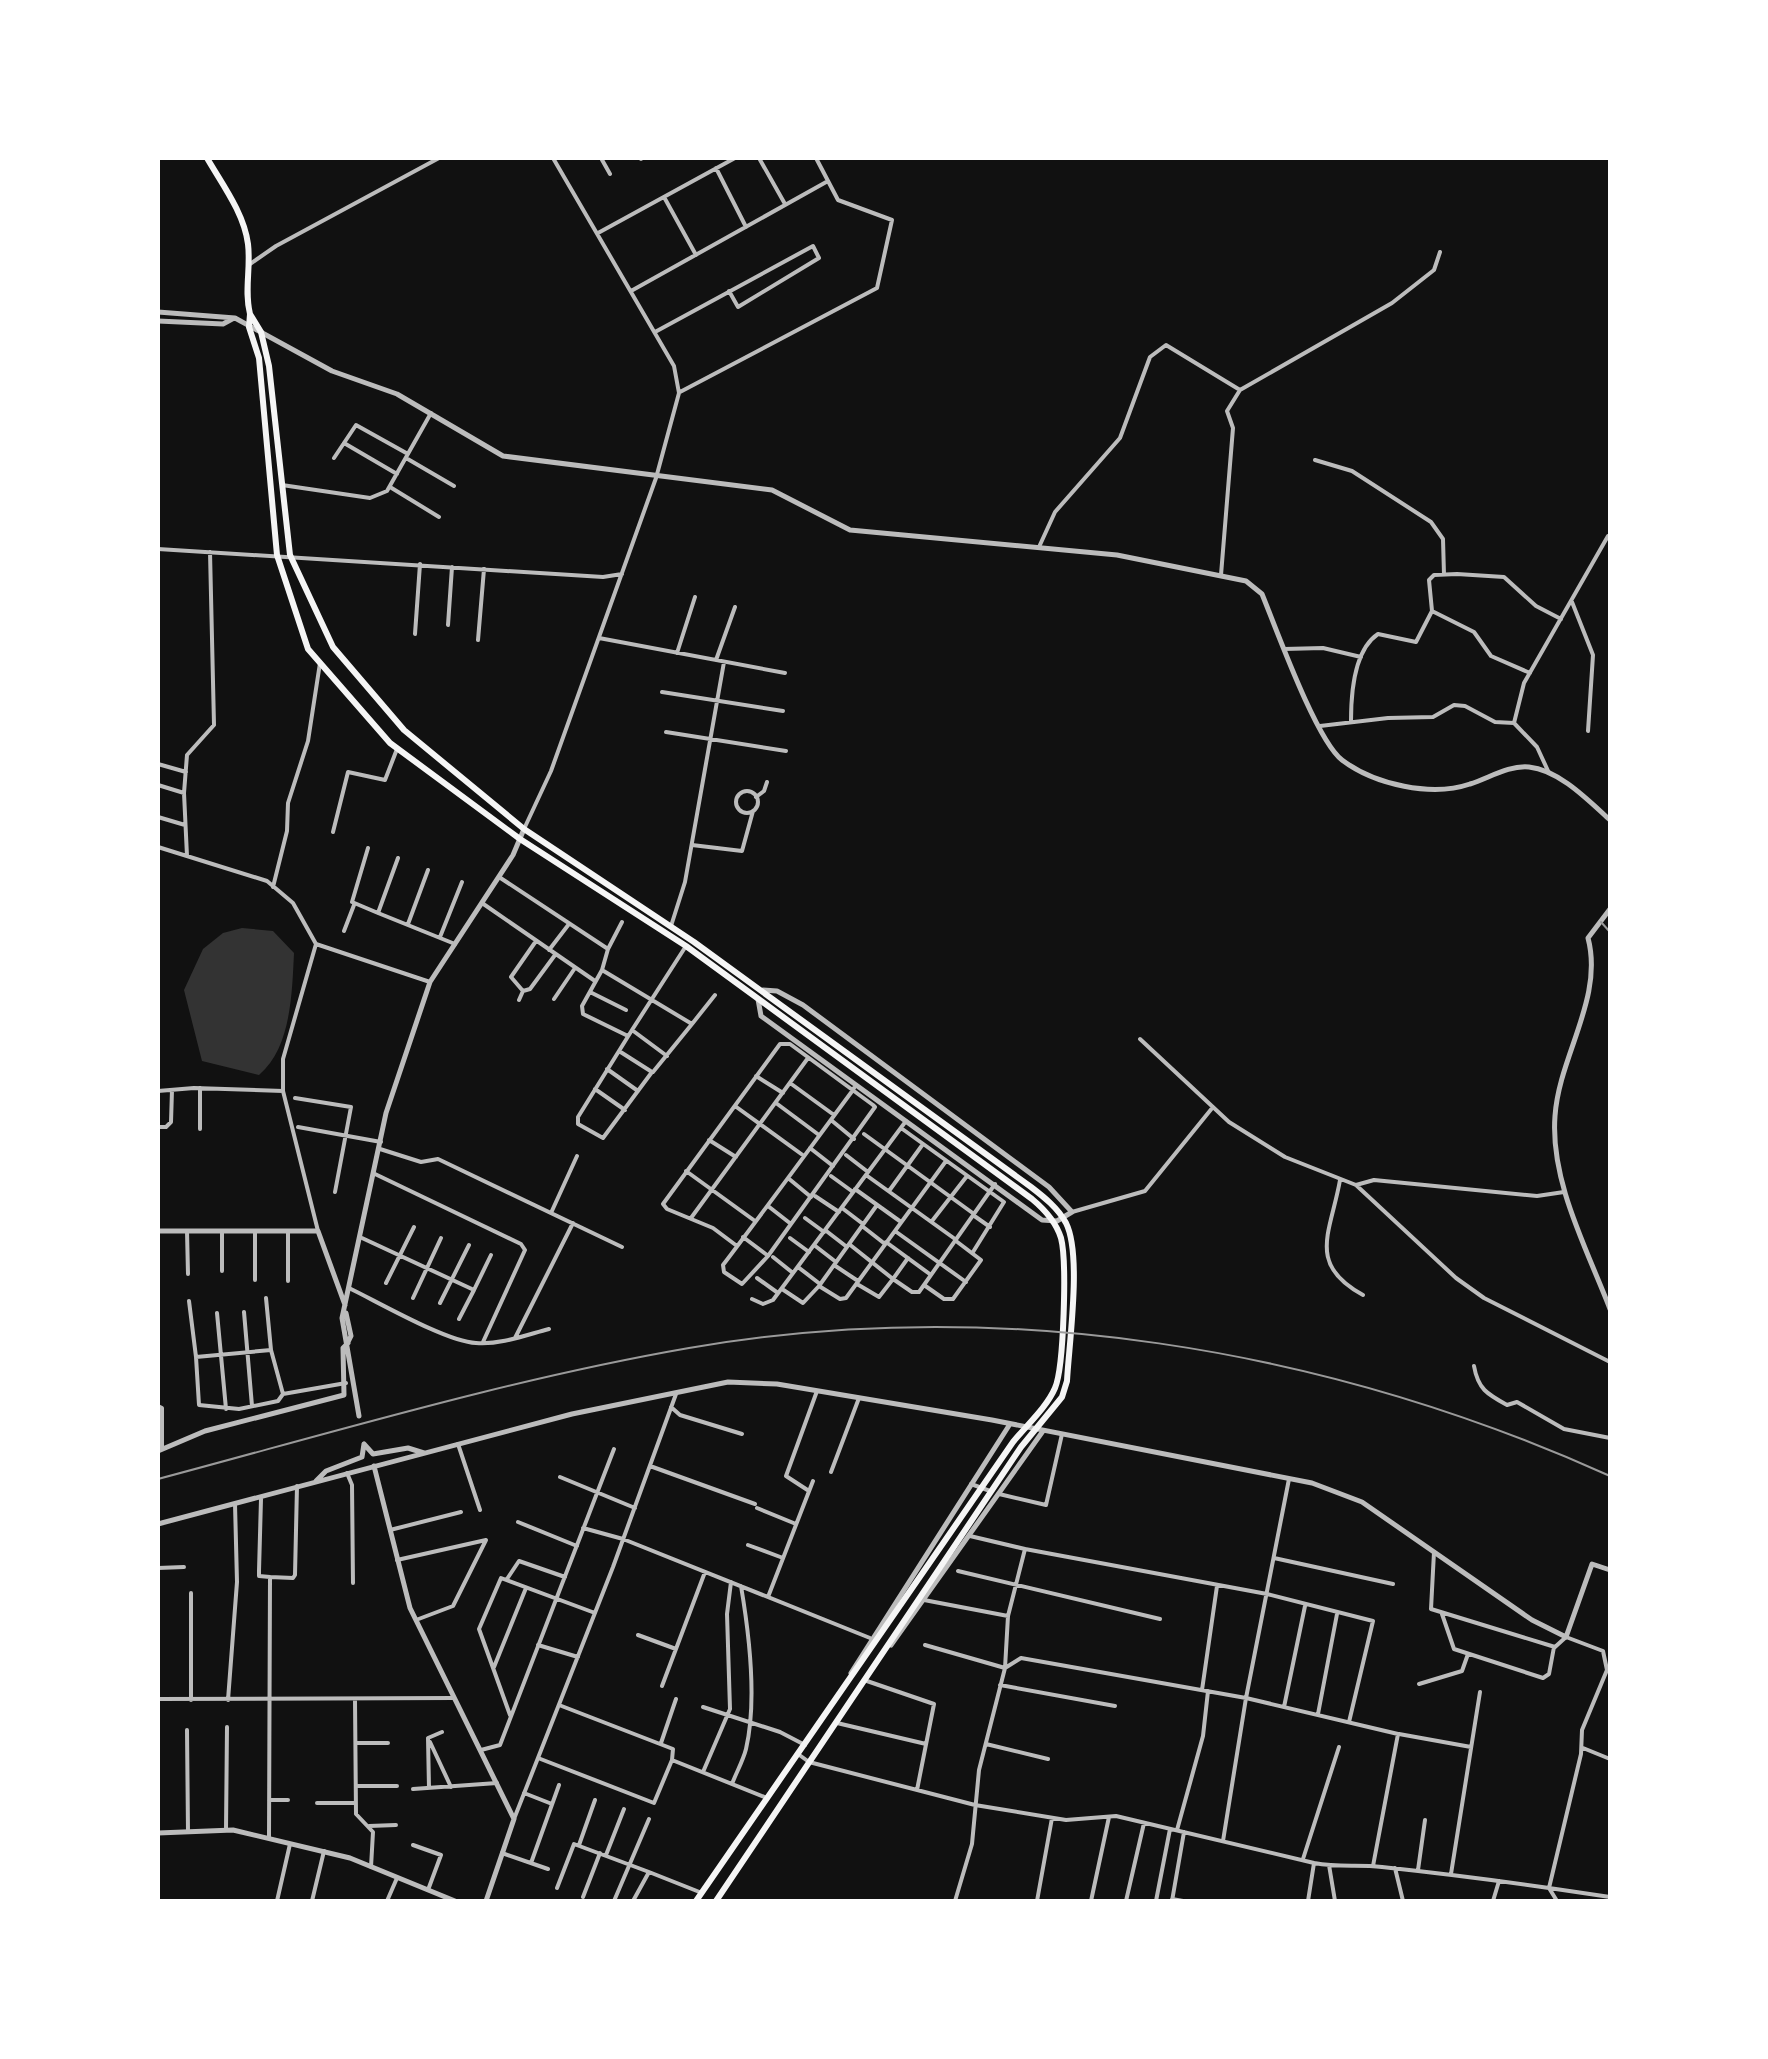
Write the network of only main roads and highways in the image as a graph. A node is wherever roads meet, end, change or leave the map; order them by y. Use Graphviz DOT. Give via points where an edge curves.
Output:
graph roads {
  1 [pos="207,158"];
  2 [pos="250,314"];
  3 [pos="780,1008"];
  4 [pos="696,1901"];
  5 [pos="716,1901"];
  1 -- 2 [label="main road" via="243,224"];
  2 -- 3 [label="main road" via="261,332 269,366 290,555 333,647 404,730 524,829 671,926"];
  2 -- 3 [label="main road" via="259,358 277,555 308,649 397,749 520,839"];
  3 -- 4 [label="main road" via="1040,1206 1055,1224 1063,1251 1059,1371 1054,1391 1013,1442"];
  3 -- 5 [label="main road" via="1042,1195 1065,1221 1072,1243 1067,1381 1062,1397 1021,1447"];
}
